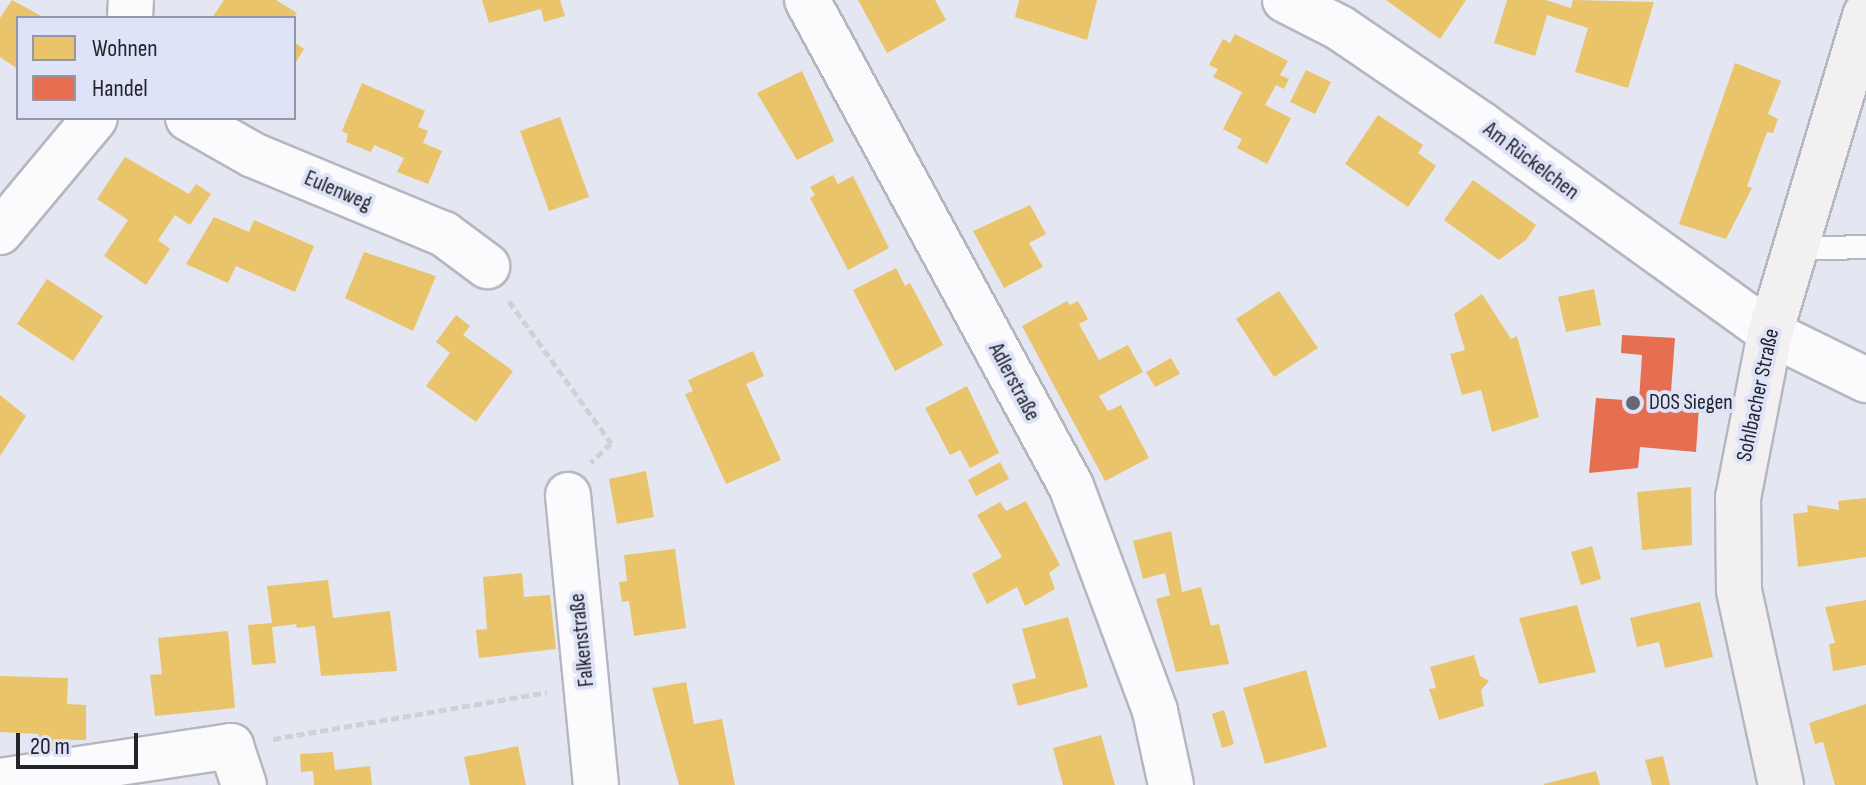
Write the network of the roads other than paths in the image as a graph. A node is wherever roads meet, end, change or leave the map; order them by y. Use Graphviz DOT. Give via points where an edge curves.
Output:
graph roads {
  1 [pos="807,0"];
  2 [pos="1285,0"];
  3 [pos="1866,14"];
  4 [pos="93,120"];
  5 [pos="192,120"];
  6 [pos="0,232"];
  7 [pos="1866,247"];
  8 [pos="1793,249"];
  9 [pos="487,266"];
  10 [pos="1770,333"];
  11 [pos="1866,380"];
  12 [pos="568,495"];
  13 [pos="237,765"];
  14 [pos="0,781"];
  15 [pos="596,785"];
  16 [pos="1171,785"];
  17 [pos="1781,785"];
  1 -- 16 [label="street, Adlerstraße" via="1071,486 1155,711"];
  2 -- 10 [label="street, Am Rückelchen" via="1340,28 1482,125"];
  3 -- 8 [label="street, Sohlbacher Straße"];
  4 -- 6 [label="street"];
  5 -- 9 [label="street, Eulenweg" via="253,155 444,234"];
  7 -- 8 [label="lane"];
  8 -- 10 [label="street, Sohlbacher Straße"];
  10 -- 11 [label="street, Am Rückelchen"];
  10 -- 17 [label="street, Sohlbacher Straße" via="1738,498 1739,590"];
  12 -- 15 [label="street, Falkenstraße"];
  13 -- 14 [label="street"];
}
